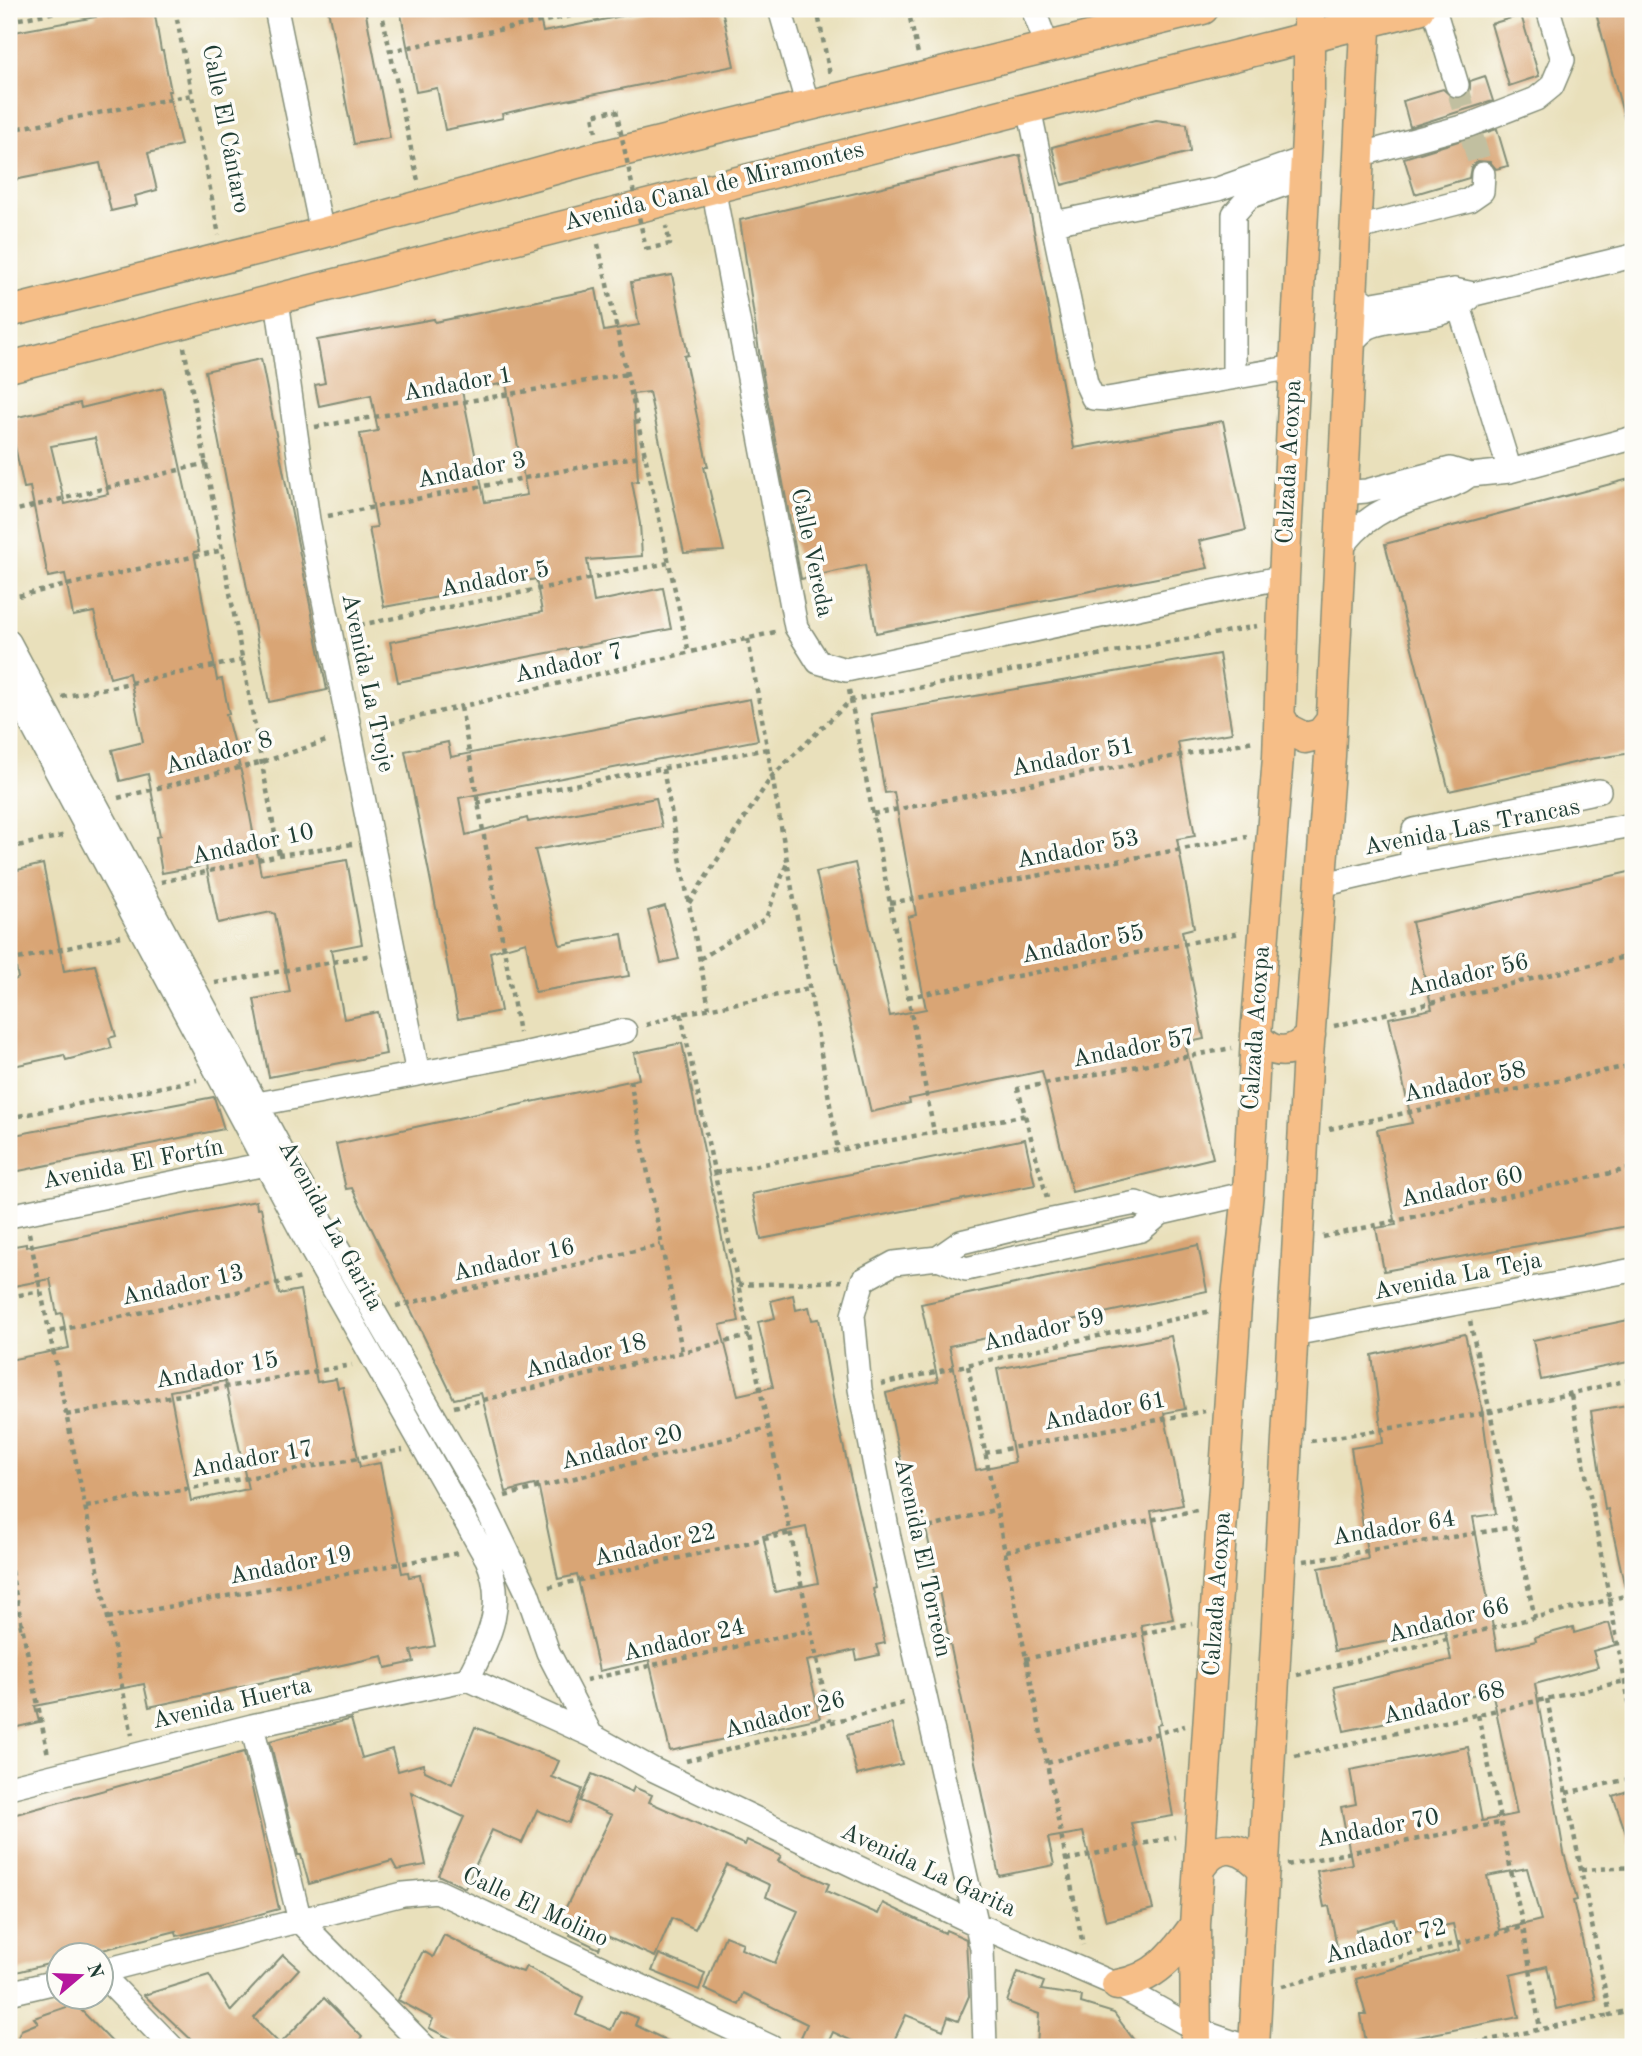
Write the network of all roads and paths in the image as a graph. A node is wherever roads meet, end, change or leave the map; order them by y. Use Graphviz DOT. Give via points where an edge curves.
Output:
graph roads {
  1 [pos="72,9"];
  2 [pos="175,9"];
  3 [pos="276,9"];
  4 [pos="381,9"];
  5 [pos="607,9"];
  6 [pos="780,9"];
  7 [pos="817,9"];
  8 [pos="908,9"];
  9 [pos="1033,9"];
  10 [pos="1203,9"];
  11 [pos="1419,9"];
  12 [pos="1434,9"];
  13 [pos="1548,9"];
  14 [pos="1366,15"];
  15 [pos="9,21"];
  16 [pos="1310,23"];
  17 [pos="1048,48"];
  18 [pos="389,51"];
  19 [pos="924,79"];
  20 [pos="1457,85"];
  21 [pos="192,95"];
  22 [pos="821,103"];
  23 [pos="1029,108"];
  24 [pos="593,115"];
  25 [pos="9,130"];
  26 [pos="1359,155"];
  27 [pos="1305,168"];
  28 [pos="1483,174"];
  29 [pos="713,187"];
  30 [pos="424,206"];
  31 [pos="592,217"];
  32 [pos="1054,223"];
  33 [pos="1358,228"];
  34 [pos="323,233"];
  35 [pos="670,244"];
  36 [pos="1633,256"];
  37 [pos="223,259"];
  38 [pos="1354,293"];
  39 [pos="1463,297"];
  40 [pos="277,300"];
  41 [pos="9,312"];
  42 [pos="179,325"];
  43 [pos="1352,342"];
  44 [pos="1295,367"];
  45 [pos="13,368"];
  46 [pos="628,374"];
  47 [pos="1234,376"];
  48 [pos="293,431"];
  49 [pos="1633,438"];
  50 [pos="644,455"];
  51 [pos="207,463"];
  52 [pos="1510,471"];
  53 [pos="1471,475"];
  54 [pos="1342,493"];
  55 [pos="9,512"];
  56 [pos="308,520"];
  57 [pos="222,550"];
  58 [pos="1338,553"];
  59 [pos="668,563"];
  60 [pos="1284,578"];
  61 [pos="9,598"];
  62 [pos="1283,621"];
  63 [pos="796,627"];
  64 [pos="329,631"];
  65 [pos="748,639"];
  66 [pos="9,642"];
  67 [pos="689,653"];
  68 [pos="243,660"];
  69 [pos="846,670"];
  70 [pos="9,682"];
  71 [pos="851,700"];
  72 [pos="41,701"];
  73 [pos="461,708"];
  74 [pos="1331,721"];
  75 [pos="349,733"];
  76 [pos="1279,736"];
  77 [pos="767,750"];
  78 [pos="1330,756"];
  79 [pos="263,762"];
  80 [pos="663,769"];
  81 [pos="772,776"];
  82 [pos="1599,791"];
  83 [pos="477,803"];
  84 [pos="97,804"];
  85 [pos="873,814"];
  86 [pos="1633,825"];
  87 [pos="87,830"];
  88 [pos="1272,832"];
  89 [pos="373,841"];
  90 [pos="9,848"];
  91 [pos="279,855"];
  92 [pos="787,862"];
  93 [pos="1411,864"];
  94 [pos="1321,885"];
  95 [pos="141,887"];
  96 [pos="890,903"];
  97 [pos="689,904"];
  98 [pos="1264,928"];
  99 [pos="142,932"];
  100 [pos="394,951"];
  101 [pos="1633,955"];
  102 [pos="700,959"];
  103 [pos="9,961"];
  104 [pos="192,987"];
  105 [pos="809,989"];
  106 [pos="908,997"];
  107 [pos="709,1009"];
  108 [pos="681,1014"];
  109 [pos="625,1031"];
  110 [pos="1310,1033"];
  111 [pos="1255,1047"];
  112 [pos="523,1054"];
  113 [pos="1633,1065"];
  114 [pos="1307,1070"];
  115 [pos="418,1074"];
  116 [pos="218,1076"];
  117 [pos="630,1080"];
  118 [pos="246,1107"];
  119 [pos="1027,1115"];
  120 [pos="9,1118"];
  121 [pos="934,1132"];
  122 [pos="1304,1135"];
  123 [pos="838,1150"];
  124 [pos="276,1162"];
  125 [pos="1633,1168"];
  126 [pos="715,1173"];
  127 [pos="1248,1193"];
  128 [pos="1161,1213"];
  129 [pos="17,1215"];
  130 [pos="1052,1220"];
  131 [pos="1298,1242"];
  132 [pos="662,1245"];
  133 [pos="938,1258"];
  134 [pos="1633,1270"];
  135 [pos="324,1273"];
  136 [pos="863,1280"];
  137 [pos="738,1285"];
  138 [pos="41,1291"];
  139 [pos="9,1297"];
  140 [pos="1466,1304"];
  141 [pos="1236,1306"];
  142 [pos="375,1312"];
  143 [pos="50,1332"];
  144 [pos="1293,1334"];
  145 [pos="749,1336"];
  146 [pos="682,1351"];
  147 [pos="374,1361"];
  148 [pos="968,1366"];
  149 [pos="1633,1379"];
  150 [pos="860,1389"];
  151 [pos="1571,1395"];
  152 [pos="1231,1406"];
  153 [pos="1491,1412"];
  154 [pos="432,1413"];
  155 [pos="66,1415"];
  156 [pos="768,1428"];
  157 [pos="1288,1445"];
  158 [pos="424,1446"];
  159 [pos="985,1453"];
  160 [pos="484,1503"];
  161 [pos="1223,1505"];
  162 [pos="86,1507"];
  163 [pos="997,1509"];
  164 [pos="1514,1527"];
  165 [pos="791,1533"];
  166 [pos="889,1538"];
  167 [pos="481,1549"];
  168 [pos="1006,1550"];
  169 [pos="9,1561"];
  170 [pos="1280,1565"];
  171 [pos="527,1592"];
  172 [pos="1633,1594"];
  173 [pos="1609,1600"];
  174 [pos="1216,1617"];
  175 [pos="108,1618"];
  176 [pos="1535,1618"];
  177 [pos="22,1626"];
  178 [pos="9,1629"];
  179 [pos="811,1630"];
  180 [pos="1025,1659"];
  181 [pos="468,1679"];
  182 [pos="1273,1681"];
  183 [pos="1625,1681"];
  184 [pos="564,1685"];
  185 [pos="926,1697"];
  186 [pos="1546,1699"];
  187 [pos="1478,1715"];
  188 [pos="1209,1720"];
  189 [pos="830,1721"];
  190 [pos="1633,1724"];
  191 [pos="252,1726"];
  192 [pos="590,1735"];
  193 [pos="136,1753"];
  194 [pos="1270,1762"];
  195 [pos="1047,1763"];
  196 [pos="654,1770"];
  197 [pos="52,1776"];
  198 [pos="1633,1778"];
  199 [pos="9,1787"];
  200 [pos="1565,1793"];
  201 [pos="1499,1823"];
  202 [pos="1203,1831"];
  203 [pos="1265,1831"];
  204 [pos="1066,1860"];
  205 [pos="1201,1866"];
  206 [pos="1633,1867"];
  207 [pos="1264,1870"];
  208 [pos="1581,1870"];
  209 [pos="300,1921"];
  210 [pos="976,1924"];
  211 [pos="1195,1925"];
  212 [pos="1523,1927"];
  213 [pos="116,1969"];
  214 [pos="1088,1971"];
  215 [pos="46,1984"];
  216 [pos="1117,1985"];
  217 [pos="116,1988"];
  218 [pos="1257,1992"];
  219 [pos="9,1993"];
  220 [pos="1633,2009"];
  221 [pos="1610,2015"];
  222 [pos="1541,2029"];
  223 [pos="1197,2038"];
  224 [pos="172,2047"];
  225 [pos="425,2047"];
  226 [pos="771,2047"];
  227 [pos="985,2047"];
  228 [pos="1246,2047"];
  229 [pos="1254,2047"];
  230 [pos="1455,2047"];
  1 -- 15 [label="path"];
  2 -- 21 [label="path, Calle El Cántaro"];
  3 -- 34 [label="street"];
  4 -- 18 [label="path"];
  5 -- 18 [label="path"];
  6 -- 22 [label="street"];
  7 -- 22 [label="path"];
  8 -- 19 [label="path"];
  9 -- 17 [label="street"];
  10 -- 17 [label="main road"];
  11 -- 14 [label="main road, Avenida Canal de Miramontes"];
  12 -- 20 [label="street"];
  13 -- 26 [label="street" via="1563,60 1552,86 1536,99 1469,127"];
  14 -- 16 [label="main road, Avenida Canal de Miramontes"];
  14 -- 26 [label="main road"];
  16 -- 23 [label="main road, Avenida Canal de Miramontes"];
  16 -- 27 [label="main road, Calzada Acoxpa"];
  17 -- 19 [label="main road"];
  18 -- 30 [label="path"];
  19 -- 22 [label="main road"];
  21 -- 25 [label="path"];
  21 -- 37 [label="path, Calle El Cántaro"];
  22 -- 30 [label="main road" via="602,156"];
  23 -- 29 [label="main road, Avenida Canal de Miramontes"];
  23 -- 32 [label="street"];
  24 -- 35 [label="path, bridge" via="616,110 646,249"];
  26 -- 33 [label="main road"];
  27 -- 32 [label="street"];
  27 -- 44 [label="main road, Calzada Acoxpa"];
  27 -- 47 [label="street" via="1249,197 1234,214"];
  28 -- 33 [label="street" via="1482,191 1469,200"];
  29 -- 31 [label="main road, Avenida Canal de Miramontes"];
  29 -- 63 [label="street, Calle Vereda"];
  30 -- 34 [label="main road"];
  31 -- 40 [label="main road, Avenida Canal de Miramontes"];
  31 -- 46 [label="path"];
  32 -- 47 [label="street" via="1086,383 1093,398"];
  33 -- 38 [label="main road"];
  34 -- 37 [label="main road"];
  36 -- 39 [label="street"];
  37 -- 41 [label="main road"];
  38 -- 39 [label="street" via="1367,305"];
  38 -- 43 [label="main road"];
  39 -- 43 [label="street" via="1368,327"];
  39 -- 52 [label="street"];
  40 -- 42 [label="main road, Avenida Canal de Miramontes"];
  40 -- 48 [label="street, Avenida La Troje"];
  42 -- 45 [label="main road, Avenida Canal de Miramontes"];
  42 -- 51 [label="path"];
  43 -- 54 [label="main road"];
  44 -- 47 [label="street"];
  44 -- 60 [label="main road, Calzada Acoxpa"];
  46 -- 48 [label="path, Andador 1"];
  46 -- 50 [label="path"];
  48 -- 56 [label="street, Avenida La Troje"];
  49 -- 52 [label="street"];
  50 -- 56 [label="path, Andador 3"];
  50 -- 59 [label="path"];
  51 -- 55 [label="path"];
  51 -- 57 [label="path"];
  52 -- 53 [label="street"];
  53 -- 54 [label="street" via="1450,469"];
  53 -- 58 [label="street" via="1458,485 1371,516 1354,529"];
  54 -- 58 [label="main road"];
  56 -- 64 [label="street, Avenida La Troje"];
  57 -- 61 [label="path"];
  57 -- 68 [label="path"];
  58 -- 74 [label="main road"];
  59 -- 64 [label="path, Andador 5"];
  59 -- 67 [label="path"];
  60 -- 62 [label="main road, Calzada Acoxpa"];
  60 -- 69 [label="street"];
  62 -- 71 [label="path"];
  62 -- 76 [label="main road, Calzada Acoxpa"];
  63 -- 65 [label="path, Andador 7"];
  63 -- 69 [label="street, Calle Vereda" via="818,662"];
  64 -- 75 [label="street, Avenida La Troje"];
  65 -- 67 [label="path, Andador 7"];
  65 -- 77 [label="path"];
  66 -- 72 [label="street, Avenida La Garita"];
  67 -- 73 [label="path, Andador 7"];
  68 -- 72 [label="path"];
  68 -- 79 [label="path"];
  69 -- 71 [label="path"];
  70 -- 87 [label="street, Avenida La Garita"];
  71 -- 81 [label="path"];
  71 -- 85 [label="path"];
  72 -- 84 [label="street, Avenida La Garita"];
  73 -- 75 [label="path, Andador 7"];
  73 -- 83 [label="path"];
  74 -- 76 [label="main road" via="1321,734"];
  74 -- 78 [label="main road"];
  75 -- 79 [label="path, Andador 8"];
  75 -- 89 [label="street, Avenida La Troje"];
  76 -- 78 [label="main road" via="1290,748 1305,745"];
  76 -- 85 [label="path, Andador 51"];
  76 -- 88 [label="main road, Calzada Acoxpa"];
  77 -- 80 [label="path"];
  77 -- 81 [label="path"];
  78 -- 94 [label="main road"];
  79 -- 84 [label="path, Andador 8"];
  79 -- 91 [label="path"];
  80 -- 83 [label="path"];
  80 -- 97 [label="path"];
  81 -- 92 [label="path"];
  81 -- 97 [label="path"];
  82 -- 93 [label="street" via="1414,830"];
  83 -- 112 [label="path"];
  84 -- 95 [label="street, Avenida La Garita"];
  85 -- 96 [label="path"];
  86 -- 93 [label="street, Avenida Las Trancas"];
  87 -- 90 [label="path"];
  87 -- 99 [label="street, Avenida La Garita"];
  88 -- 96 [label="path, Andador 53"];
  88 -- 98 [label="main road, Calzada Acoxpa"];
  89 -- 91 [label="path, Andador 10"];
  89 -- 100 [label="street, Avenida La Troje"];
  91 -- 95 [label="path, Andador 10"];
  92 -- 102 [label="path" via="766,918"];
  92 -- 105 [label="path"];
  93 -- 94 [label="street, Avenida Las Trancas"];
  94 -- 110 [label="main road"];
  95 -- 104 [label="street, Avenida La Garita"];
  96 -- 106 [label="path"];
  97 -- 102 [label="path"];
  98 -- 106 [label="path, Andador 55"];
  98 -- 111 [label="main road, Calzada Acoxpa"];
  99 -- 103 [label="path"];
  99 -- 116 [label="street, Avenida La Garita"];
  100 -- 104 [label="path"];
  100 -- 115 [label="street, Avenida La Troje"];
  101 -- 110 [label="path, Andador 56"];
  102 -- 107 [label="path"];
  104 -- 118 [label="street, Avenida La Garita"];
  105 -- 107 [label="path"];
  105 -- 123 [label="path"];
  106 -- 121 [label="path"];
  107 -- 108 [label="path"];
  108 -- 109 [label="path"];
  108 -- 126 [label="path"];
  109 -- 112 [label="street"];
  110 -- 111 [label="main road" via="1298,1047 1283,1051"];
  110 -- 114 [label="main road"];
  111 -- 114 [label="main road" via="1267,1055 1297,1059"];
  111 -- 119 [label="path, Andador 57" via="1018,1089"];
  111 -- 127 [label="main road, Calzada Acoxpa"];
  112 -- 115 [label="street"];
  113 -- 122 [label="path, Andador 58"];
  114 -- 122 [label="main road"];
  115 -- 118 [label="street"];
  116 -- 118 [label="street, Avenida La Garita"];
  116 -- 120 [label="path"];
  117 -- 132 [label="path"];
  118 -- 124 [label="street, Avenida La Garita"];
  119 -- 121 [label="path"];
  119 -- 130 [label="path"];
  121 -- 123 [label="path"];
  122 -- 131 [label="main road"];
  123 -- 126 [label="path"];
  124 -- 129 [label="street, Avenida El Fortín"];
  124 -- 135 [label="street, Avenida La Garita"];
  124 -- 142 [label="street, Avenida La Garita"];
  125 -- 131 [label="path, Andador 60"];
  126 -- 137 [label="path"];
  127 -- 128 [label="street"];
  127 -- 141 [label="main road, Calzada Acoxpa"];
  128 -- 130 [label="street" via="1136,1203"];
  128 -- 133 [label="street" via="1141,1230 966,1269"];
  129 -- 138 [label="path"];
  130 -- 133 [label="street" via="961,1242"];
  131 -- 144 [label="main road"];
  132 -- 142 [label="path, Andador 16"];
  132 -- 146 [label="path"];
  133 -- 136 [label="street" via="894,1263"];
  134 -- 140 [label="street, Avenida La Teja"];
  135 -- 143 [label="path, Andador 13"];
  135 -- 147 [label="street, Avenida La Garita"];
  136 -- 137 [label="path"];
  136 -- 150 [label="street, Avenida El Torreón" via="853,1315"];
  137 -- 145 [label="path"];
  138 -- 139 [label="path"];
  138 -- 143 [label="path"];
  140 -- 144 [label="street, Avenida La Teja"];
  140 -- 153 [label="path"];
  141 -- 148 [label="path, Andador 59"];
  141 -- 152 [label="main road, Calzada Acoxpa"];
  142 -- 154 [label="street, Avenida La Garita"];
  143 -- 155 [label="path"];
  144 -- 157 [label="main road"];
  145 -- 146 [label="path, Andador 18"];
  145 -- 156 [label="path"];
  146 -- 154 [label="path, Andador 18"];
  147 -- 155 [label="path, Andador 15"];
  147 -- 158 [label="street, Avenida La Garita"];
  148 -- 150 [label="path, Andador 59"];
  148 -- 159 [label="path"];
  149 -- 151 [label="path"];
  150 -- 166 [label="street, Avenida El Torreón"];
  151 -- 153 [label="path"];
  151 -- 173 [label="path"];
  152 -- 159 [label="path, Andador 61"];
  152 -- 161 [label="main road, Calzada Acoxpa"];
  153 -- 157 [label="path"];
  153 -- 164 [label="path"];
  154 -- 160 [label="street, Avenida La Garita"];
  155 -- 162 [label="path"];
  156 -- 160 [label="path, Andador 20"];
  156 -- 165 [label="path"];
  157 -- 170 [label="main road"];
  158 -- 162 [label="path, Andador 17"];
  158 -- 167 [label="street, Avenida La Garita"];
  159 -- 163 [label="path"];
  160 -- 171 [label="street, Avenida La Garita"];
  161 -- 168 [label="path"];
  161 -- 174 [label="main road, Calzada Acoxpa"];
  162 -- 175 [label="path"];
  163 -- 166 [label="path"];
  163 -- 168 [label="path"];
  164 -- 170 [label="path, Andador 64"];
  164 -- 176 [label="path"];
  165 -- 171 [label="path, Andador 22"];
  165 -- 179 [label="path"];
  166 -- 185 [label="street, Avenida El Torreón"];
  167 -- 175 [label="path, Andador 19"];
  167 -- 181 [label="street, Avenida La Garita" via="493,1574 497,1606 492,1629"];
  168 -- 180 [label="path"];
  169 -- 177 [label="path"];
  170 -- 182 [label="main road"];
  171 -- 184 [label="street, Avenida La Garita"];
  172 -- 173 [label="path, Andador 66"];
  173 -- 176 [label="path, Andador 66"];
  173 -- 183 [label="path"];
  174 -- 180 [label="path"];
  174 -- 188 [label="main road, Calzada Acoxpa"];
  175 -- 193 [label="path"];
  176 -- 182 [label="path, Andador 66"];
  177 -- 178 [label="path"];
  177 -- 197 [label="path"];
  179 -- 184 [label="path, Andador 24"];
  179 -- 189 [label="path"];
  180 -- 195 [label="path"];
  181 -- 191 [label="street, Avenida Huerta"];
  181 -- 192 [label="street, Avenida La Garita"];
  182 -- 194 [label="main road"];
  183 -- 186 [label="path, Andador 68"];
  183 -- 190 [label="path"];
  184 -- 192 [label="street, Avenida La Garita"];
  185 -- 189 [label="path, Andador 26"];
  185 -- 210 [label="street, Avenida El Torreón"];
  186 -- 187 [label="path, Andador 68"];
  186 -- 200 [label="path"];
  187 -- 194 [label="path, Andador 68"];
  187 -- 201 [label="path"];
  188 -- 195 [label="path"];
  188 -- 202 [label="main road, Calzada Acoxpa"];
  189 -- 196 [label="path, Andador 26"];
  191 -- 193 [label="street, Avenida Huerta"];
  191 -- 209 [label="street"];
  192 -- 196 [label="street, Avenida La Garita"];
  193 -- 197 [label="street, Avenida Huerta"];
  194 -- 203 [label="main road"];
  195 -- 204 [label="path"];
  196 -- 210 [label="street, Avenida La Garita"];
  197 -- 199 [label="street, Avenida Huerta"];
  198 -- 200 [label="path"];
  200 -- 208 [label="path"];
  201 -- 207 [label="path, Andador 70"];
  201 -- 212 [label="path"];
  202 -- 203 [label="main road" via="1217,1842 1234,1846"];
  202 -- 204 [label="path"];
  202 -- 205 [label="main road, Calzada Acoxpa"];
  203 -- 207 [label="main road"];
  204 -- 214 [label="path"];
  205 -- 207 [label="main road" via="1218,1850 1234,1848 1250,1855"];
  205 -- 211 [label="main road, Calzada Acoxpa"];
  206 -- 208 [label="path"];
  207 -- 218 [label="main road"];
  208 -- 221 [label="path"];
  209 -- 213 [label="street, Calle El Molino"];
  209 -- 225 [label="street"];
  209 -- 226 [label="street, Calle El Molino" via="411,1892 437,1891"];
  210 -- 214 [label="street, Avenida La Garita"];
  210 -- 227 [label="street, Avenida El Torreón" via="982,1948"];
  211 -- 216 [label="main road" via="1156,1971"];
  211 -- 223 [label="main road, Calzada Acoxpa"];
  212 -- 218 [label="path, Andador 72"];
  212 -- 222 [label="path"];
  214 -- 216 [label="street, Avenida La Garita"];
  215 -- 219 [label="street"];
  216 -- 223 [label="street, Avenida La Garita"];
  217 -- 224 [label="street"];
  218 -- 229 [label="main road"];
  220 -- 221 [label="path"];
  221 -- 222 [label="path"];
  222 -- 230 [label="path"];
  223 -- 228 [label="street, Avenida La Garita"];
}
